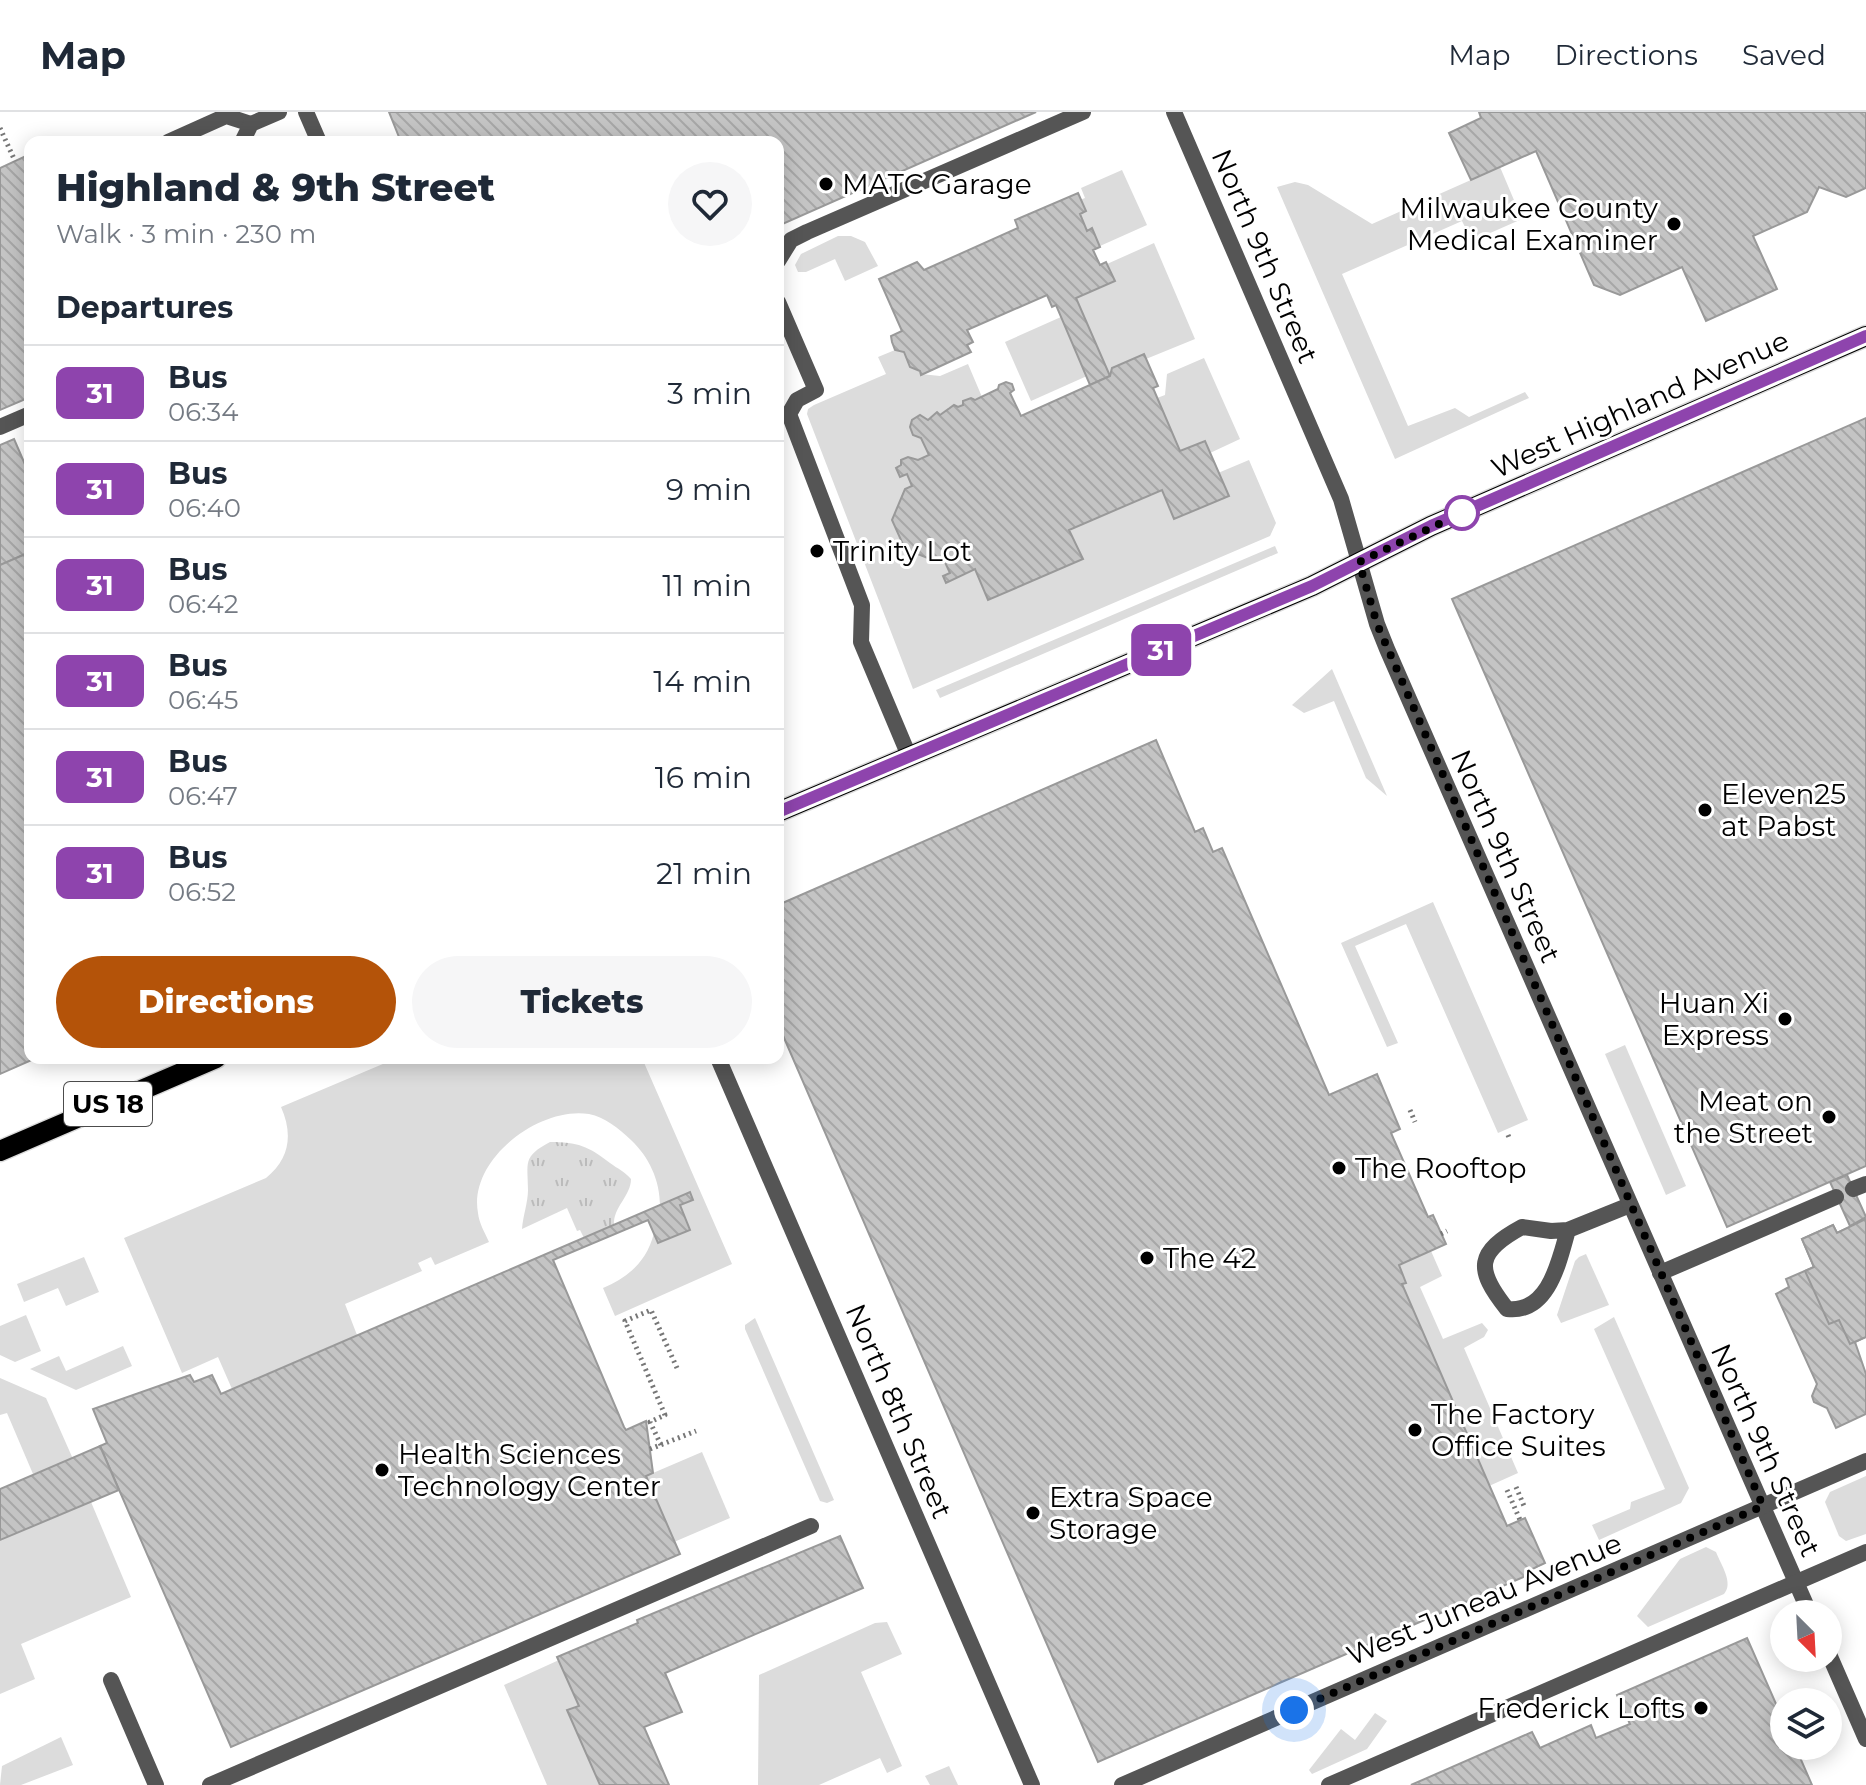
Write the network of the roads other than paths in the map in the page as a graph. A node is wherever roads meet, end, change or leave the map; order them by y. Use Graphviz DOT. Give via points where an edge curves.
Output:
graph roads {
  1 [pos="279,112"];
  2 [pos="306,112"];
  3 [pos="1083,112"];
  4 [pos="1174,112"];
  5 [pos="251,124"];
  6 [pos="181,136"];
  7 [pos="245,136"];
  8 [pos="316,136"];
  9 [pos="784,251"];
  10 [pos="784,316"];
  11 [pos="1866,336"];
  12 [pos="24,417"];
  13 [pos="0,427"];
  14 [pos="1359,562"];
  15 [pos="909,756"];
  16 [pos="784,809"];
  17 [pos="202,1064"];
  18 [pos="721,1064"];
  19 [pos="0,1151"];
  20 [pos="1836,1197"];
  21 [pos="1630,1205"];
  22 [pos="1568,1230"];
  23 [pos="1660,1273"];
  24 [pos="1866,1461"];
  25 [pos="1763,1506"];
  26 [pos="811,1526"];
  27 [pos="1866,1552"];
  28 [pos="1795,1581"];
  29 [pos="1804,1600"];
  30 [pos="1837,1672"];
  31 [pos="111,1680"];
  32 [pos="1866,1739"];
  33 [pos="156,1785"];
  34 [pos="210,1785"];
  35 [pos="1032,1785"];
  36 [pos="1122,1785"];
  37 [pos="1329,1785"];
  1 -- 5 [label="street"];
  2 -- 8 [label="street"];
  3 -- 9 [label="street" via="807,232 791,240"];
  4 -- 14 [label="street, North 9th Street" via="1341,499"];
  5 -- 6 [label="street" via="226,116"];
  5 -- 7 [label="street"];
  10 -- 15 [label="street" via="816,390 797,400 789,414 862,605 861,642"];
  11 -- 14 [label="main road, West Highland Avenue"];
  12 -- 13 [label="street"];
  14 -- 15 [label="main road, West Highland Avenue"];
  14 -- 21 [label="street, North 9th Street" via="1387,649"];
  15 -- 16 [label="main road, West Highland Avenue"];
  17 -- 19 [label="main road, US 18"];
  18 -- 35 [label="street, North 8th Street"];
  20 -- 23 [label="street"];
  21 -- 22 [label="street"];
  21 -- 23 [label="street, North 9th Street"];
  22 -- 22 [label="street" via="1522,1227 1492,1246 1485,1274 1507,1309 1519,1310 1541,1296 1555,1273"];
  23 -- 25 [label="street, North 9th Street"];
  24 -- 25 [label="street, West Juneau Avenue"];
  25 -- 28 [label="street, North 9th Street"];
  25 -- 36 [label="street, West Juneau Avenue"];
  26 -- 34 [label="street"];
  27 -- 28 [label="street"];
  28 -- 29 [label="street, North 9th Street"];
  28 -- 37 [label="street"];
  30 -- 32 [label="street"];
  31 -- 33 [label="street"];
}
